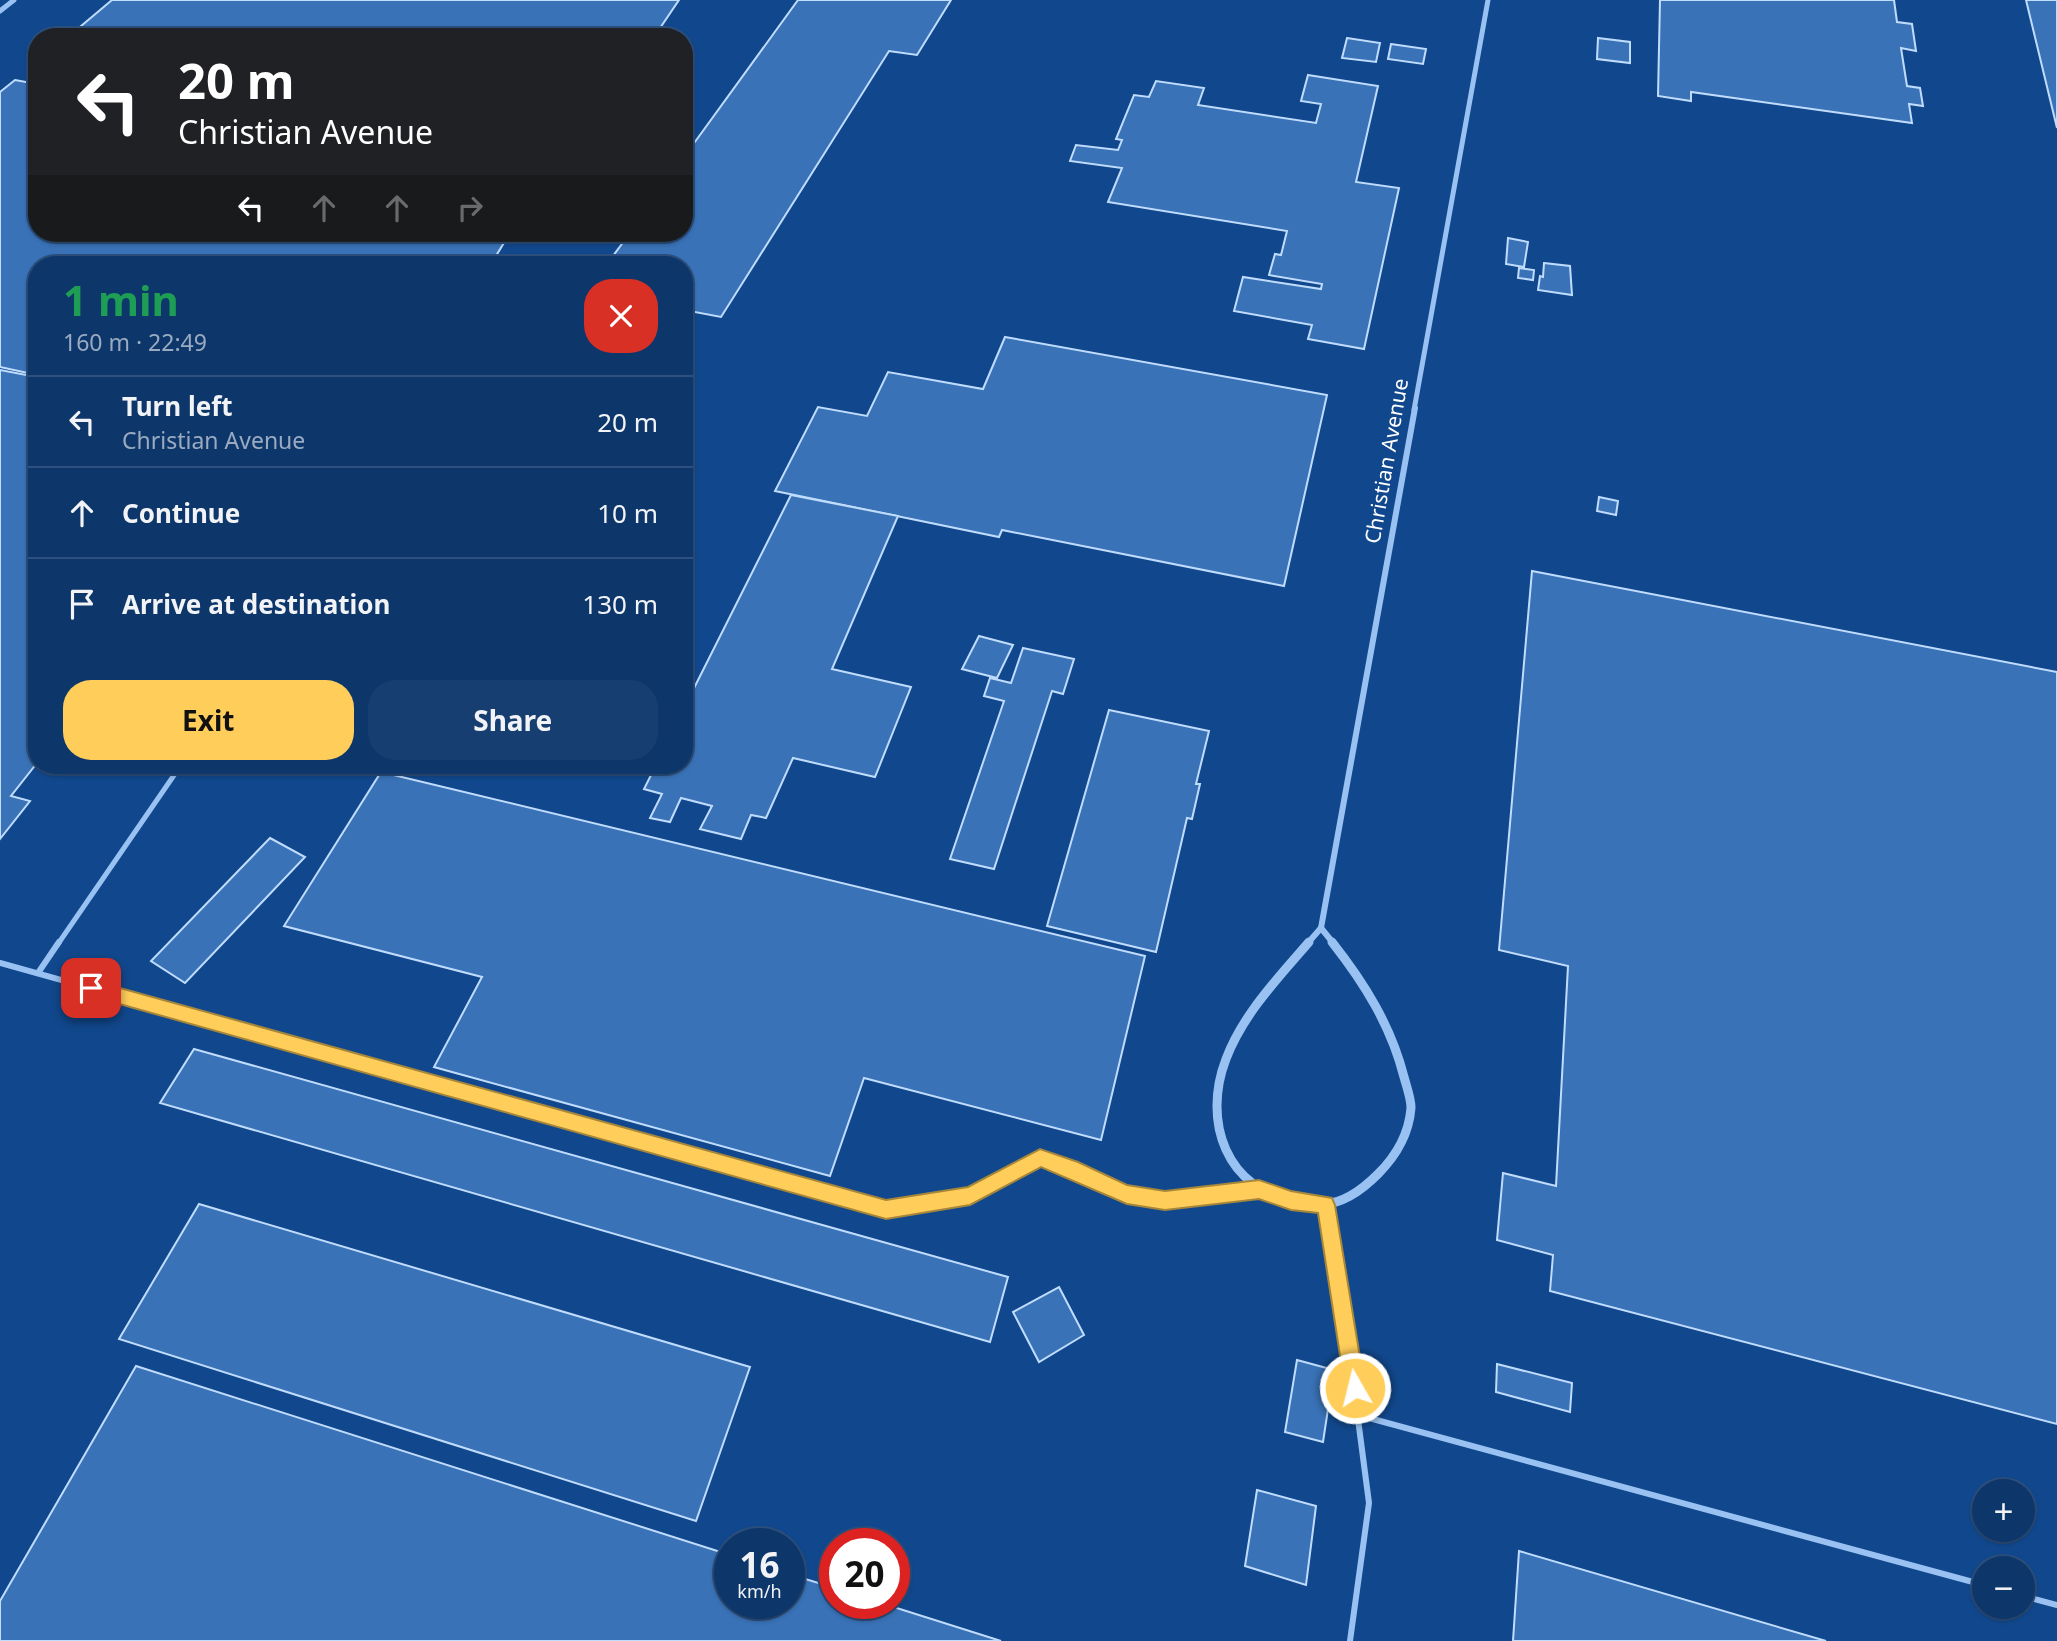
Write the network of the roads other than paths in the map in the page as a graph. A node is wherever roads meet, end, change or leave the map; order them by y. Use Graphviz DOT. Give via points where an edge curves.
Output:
graph roads {
  1 [pos="14,0"];
  2 [pos="1488,0"];
  3 [pos="0,11"];
  4 [pos="175,774"];
  5 [pos="1321,928"];
  6 [pos="0,963"];
  7 [pos="38,973"];
  8 [pos="1259,1190"];
  9 [pos="1326,1205"];
  10 [pos="1358,1415"];
  11 [pos="1972,1583"];
  12 [pos="2035,1599"];
  13 [pos="2057,1605"];
  14 [pos="1350,1641"];
  1 -- 3 [label="street"];
  2 -- 5 [label="street, Christian Avenue"];
  4 -- 7 [label="lane"];
  5 -- 8 [label="street" via="1260,997 1226,1059 1219,1083 1216,1117 1223,1137 1236,1168"];
  5 -- 9 [label="street" via="1384,1016 1411,1105 1409,1128 1391,1161 1352,1194"];
  6 -- 7 [label="lane"];
  7 -- 8 [label="lane" via="886,1210 970,1196 1040,1158 1127,1194 1165,1201"];
  8 -- 9 [label="street"];
  9 -- 10 [label="lane"];
  10 -- 11 [label="lane"];
  10 -- 14 [label="lane" via="1369,1503"];
  12 -- 13 [label="lane"];
}
